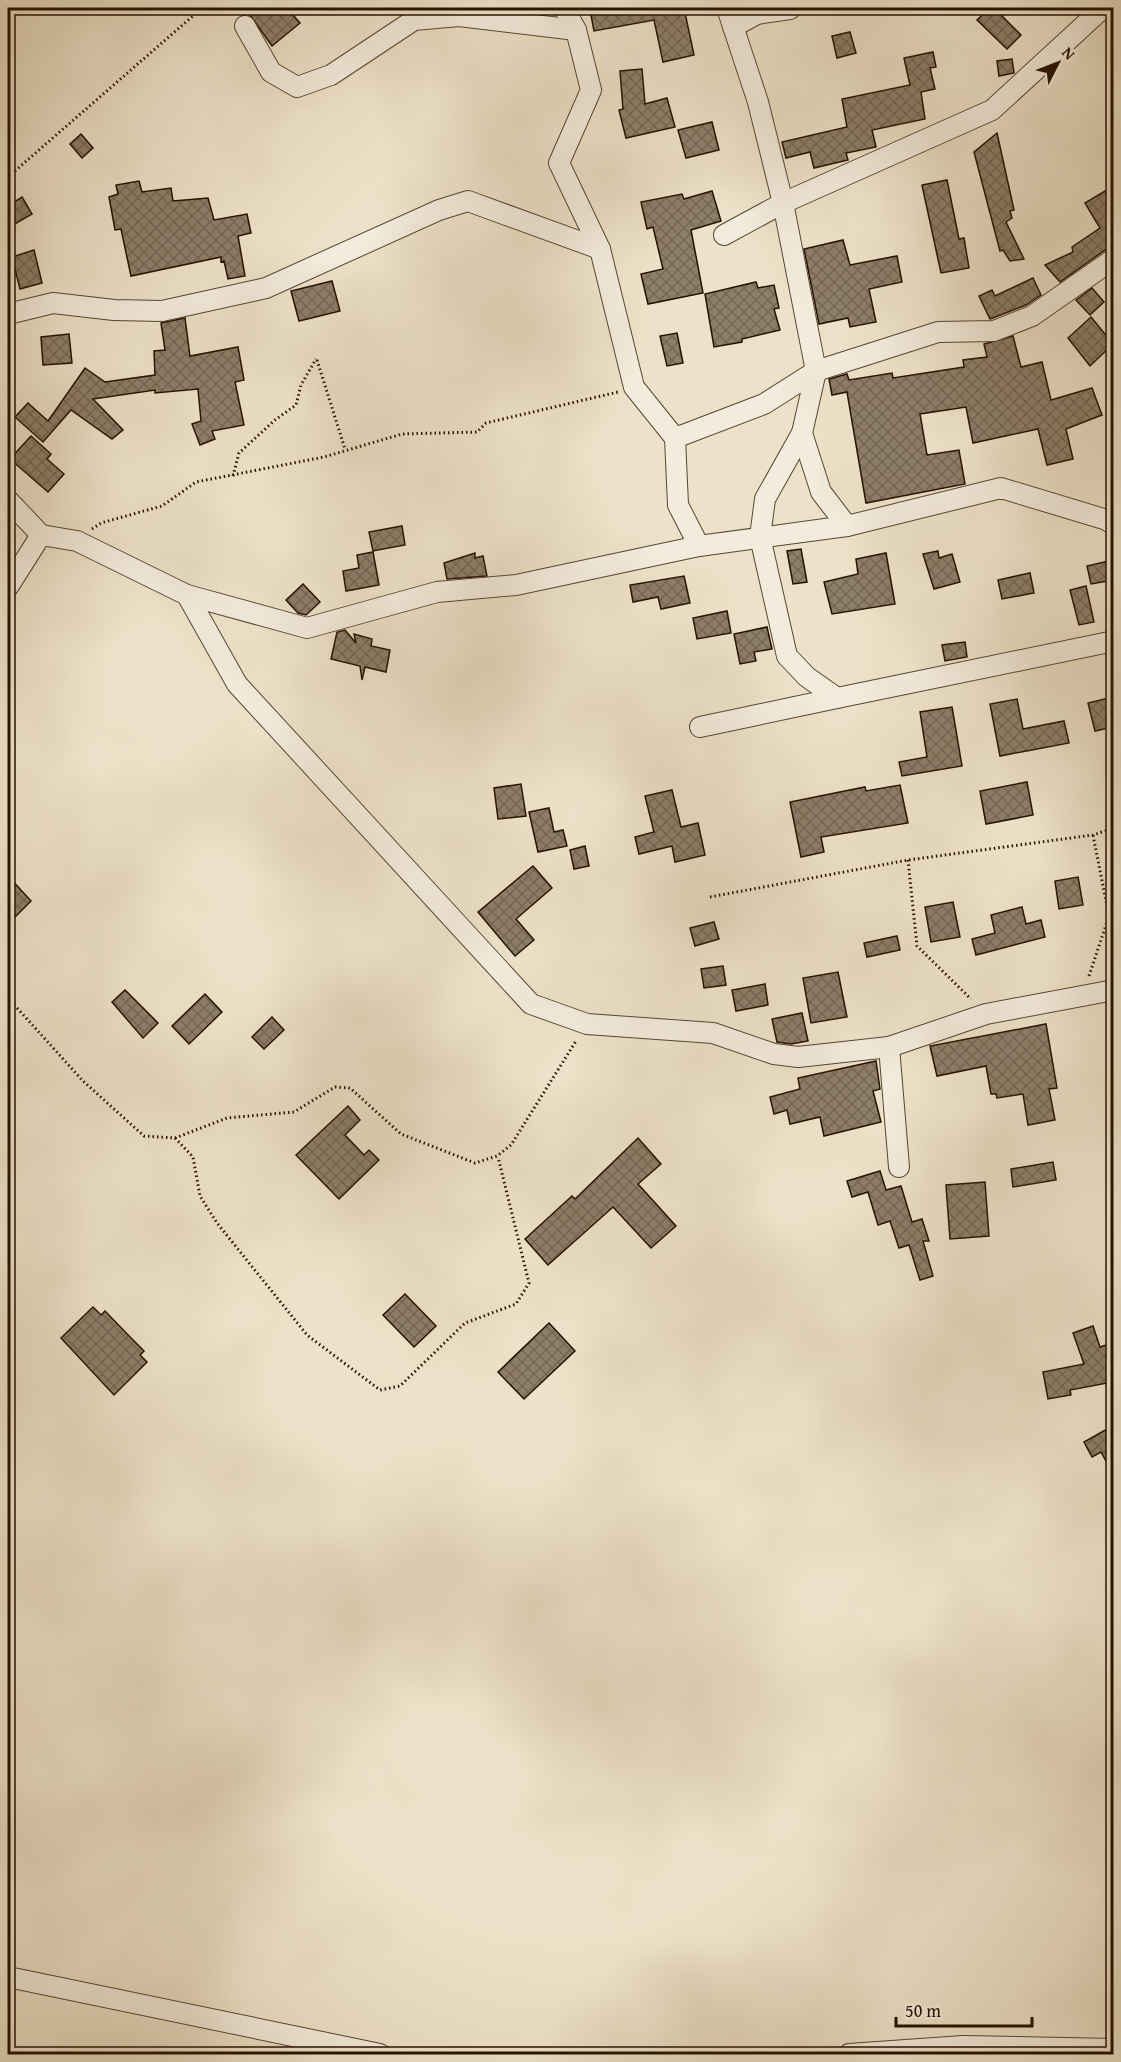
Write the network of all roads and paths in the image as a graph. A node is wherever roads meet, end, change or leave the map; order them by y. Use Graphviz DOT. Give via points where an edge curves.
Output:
graph roads {
  1 [pos="202,8"];
  2 [pos="564,8"];
  3 [pos="727,8"];
  4 [pos="1103,8"];
  5 [pos="790,9"];
  6 [pos="464,12"];
  7 [pos="245,26"];
  8 [pos="733,27"];
  9 [pos="576,30"];
  10 [pos="8,177"];
  11 [pos="783,203"];
  12 [pos="724,235"];
  13 [pos="600,249"];
  14 [pos="1112,260"];
  15 [pos="8,314"];
  16 [pos="816,370"];
  17 [pos="634,387"];
  18 [pos="802,433"];
  19 [pos="675,438"];
  20 [pos="345,449"];
  21 [pos="232,477"];
  22 [pos="8,500"];
  23 [pos="1113,525"];
  24 [pos="847,526"];
  25 [pos="41,535"];
  26 [pos="760,537"];
  27 [pos="77,541"];
  28 [pos="699,546"];
  29 [pos="8,587"];
  30 [pos="187,595"];
  31 [pos="1113,641"];
  32 [pos="837,698"];
  33 [pos="700,727"];
  34 [pos="1113,828"];
  35 [pos="1094,835"];
  36 [pos="908,860"];
  37 [pos="710,897"];
  38 [pos="1113,990"];
  39 [pos="1081,997"];
  40 [pos="8,998"];
  41 [pos="986,1014"];
  42 [pos="587,1024"];
  43 [pos="890,1047"];
  44 [pos="176,1138"];
  45 [pos="497,1156"];
  46 [pos="899,1167"];
  47 [pos="8,1977"];
  48 [pos="1113,2049"];
  49 [pos="380,2055"];
  50 [pos="849,2055"];
  1 -- 10 [label="path"];
  2 -- 9 [label="street"];
  3 -- 8 [label="street"];
  4 -- 11 [label="street" via="992,110"];
  5 -- 8 [label="street" via="757,14"];
  6 -- 7 [label="street" via="414,20 331,75 297,87 271,72"];
  6 -- 9 [label="street"];
  8 -- 11 [label="street" via="759,102"];
  9 -- 13 [label="street" via="591,90 559,163"];
  11 -- 12 [label="street"];
  11 -- 16 [label="street"];
  13 -- 15 [label="street" via="468,201 439,210 266,288 162,311 53,303"];
  13 -- 17 [label="street"];
  14 -- 16 [label="street" via="1032,316 994,331 938,332"];
  16 -- 18 [label="street"];
  16 -- 19 [label="street" via="764,404"];
  17 -- 19 [label="street"];
  17 -- 20 [label="path" via="486,423 477,432 402,434"];
  18 -- 24 [label="street" via="821,492"];
  18 -- 26 [label="street" via="765,500"];
  19 -- 28 [label="street" via="678,505"];
  20 -- 21 [label="path"];
  20 -- 21 [label="path" via="316,359 301,385 296,405 239,453"];
  21 -- 27 [label="path" via="196,482 162,506 101,523"];
  22 -- 25 [label="street"];
  23 -- 24 [label="street" via="1001,488"];
  24 -- 26 [label="street"];
  25 -- 27 [label="street"];
  25 -- 29 [label="street"];
  26 -- 28 [label="street"];
  26 -- 32 [label="street" via="787,656 807,677"];
  27 -- 30 [label="street"];
  28 -- 30 [label="street" via="516,585 437,592 307,628"];
  30 -- 42 [label="street" via="237,684 531,1004"];
  31 -- 32 [label="street"];
  32 -- 33 [label="street"];
  34 -- 35 [label="path"];
  35 -- 36 [label="path"];
  35 -- 39 [label="path" via="1109,916"];
  36 -- 37 [label="path"];
  36 -- 41 [label="path" via="917,946"];
  38 -- 39 [label="street"];
  39 -- 41 [label="street"];
  40 -- 44 [label="path" via="83,1081 144,1137"];
  41 -- 43 [label="street"];
  42 -- 43 [label="street" via="713,1033 774,1054 798,1057"];
  42 -- 45 [label="path" via="511,1145"];
  43 -- 46 [label="street"];
  44 -- 45 [label="path" via="227,1118 294,1112 335,1087 350,1088 401,1134 475,1163"];
  44 -- 45 [label="path" via="192,1157 200,1196 224,1233 308,1335 380,1390 400,1386 465,1323 516,1304 529,1283"];
  47 -- 49 [label="street"];
  48 -- 50 [label="street" via="963,2046"];
}
